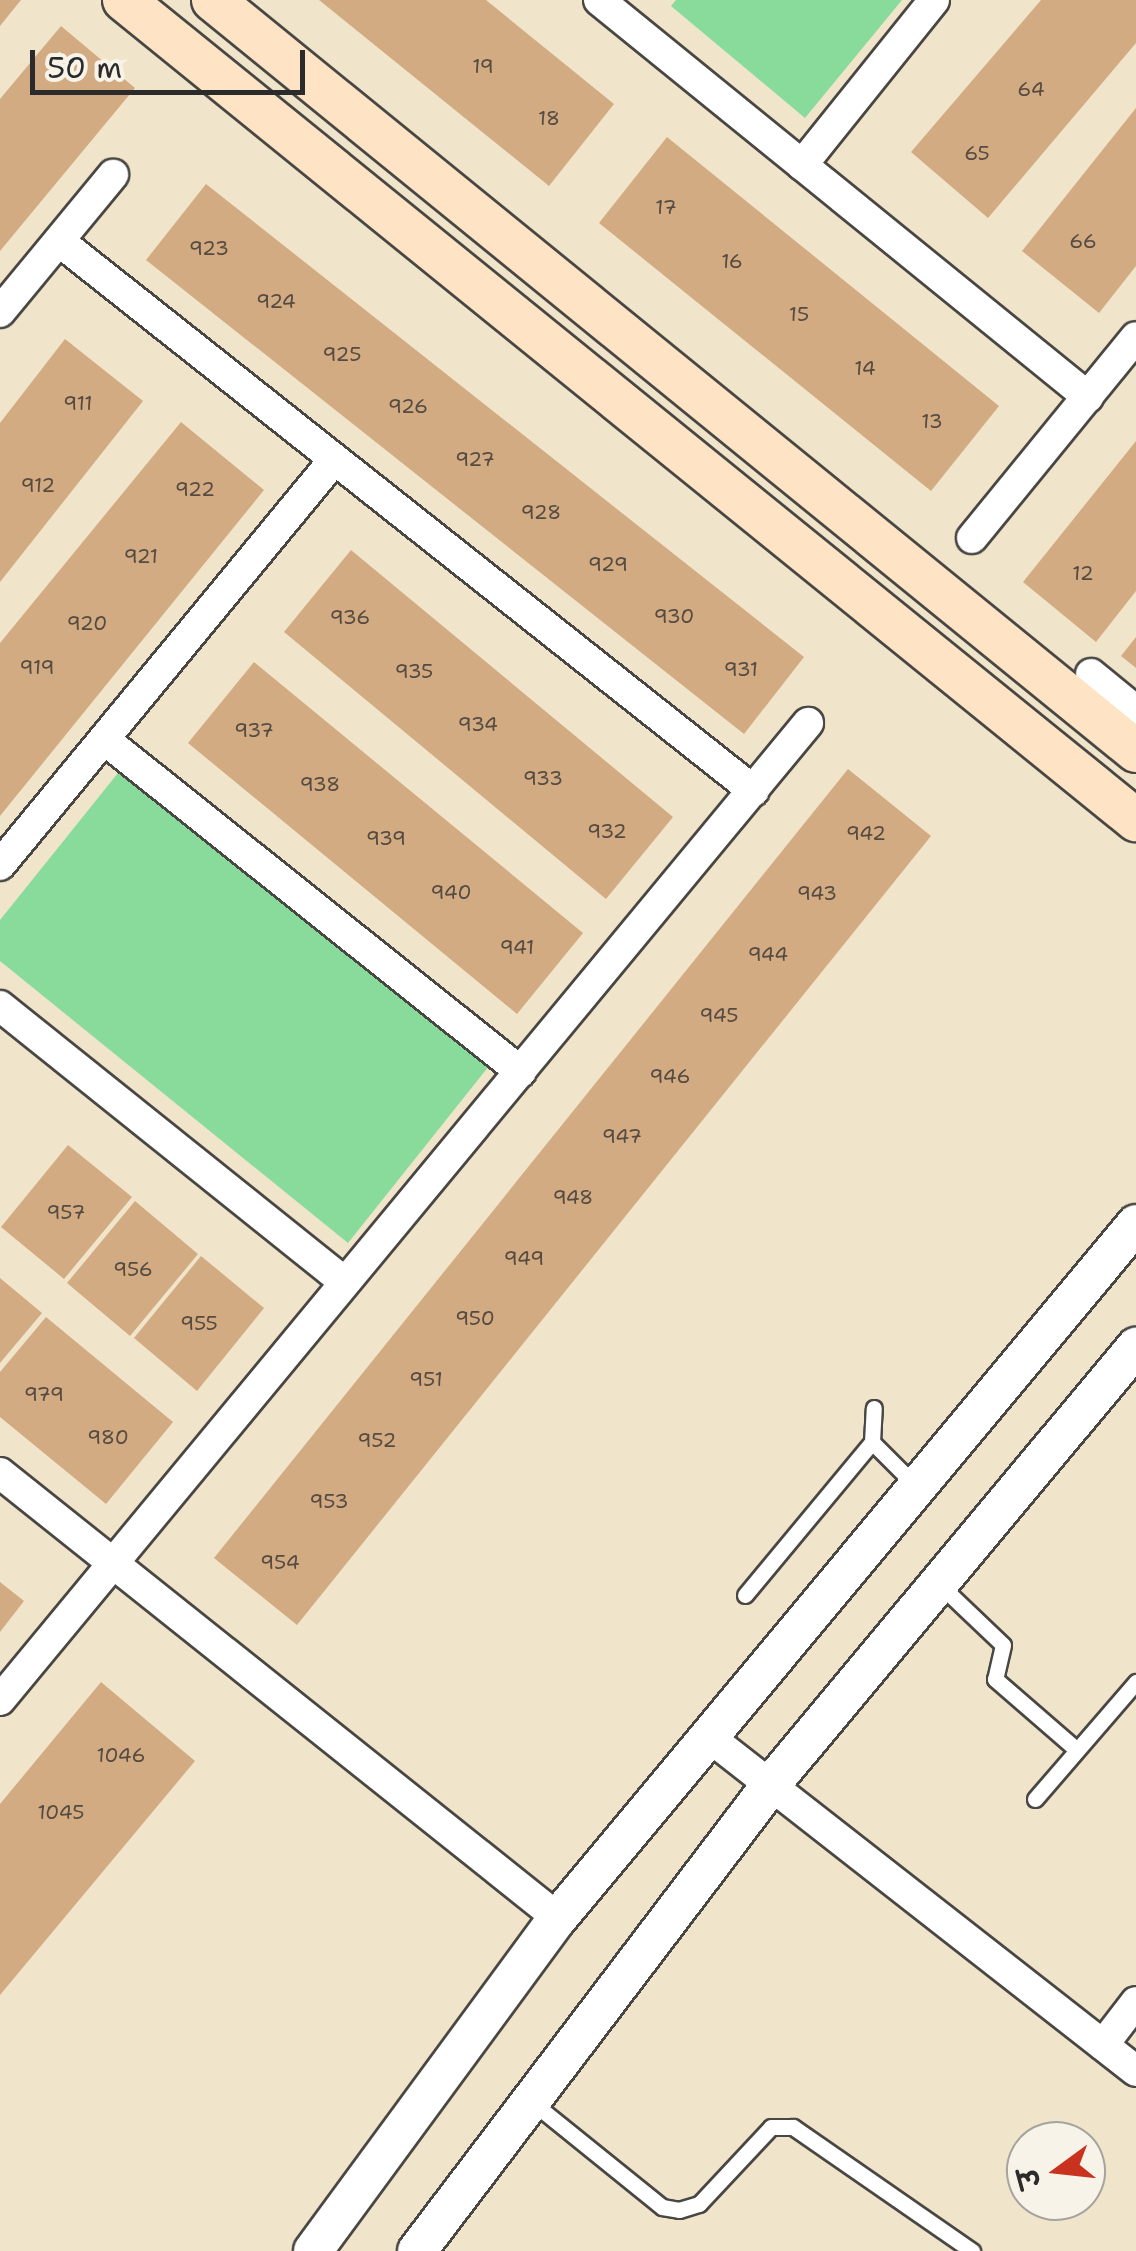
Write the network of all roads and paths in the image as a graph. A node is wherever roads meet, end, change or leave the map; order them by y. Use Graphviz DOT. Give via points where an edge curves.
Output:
graph roads {
  1 [pos="124,0"];
  2 [pos="213,0"];
  3 [pos="599,0"];
  4 [pos="934,0"];
  5 [pos="802,165"];
  6 [pos="112,175"];
  7 [pos="59,242"];
  8 [pos="0,312"];
  9 [pos="1136,337"];
  10 [pos="1088,397"];
  11 [pos="334,460"];
  12 [pos="972,538"];
  13 [pos="1090,674"];
  14 [pos="1136,711"];
  15 [pos="808,723"];
  16 [pos="104,740"];
  17 [pos="1136,751"];
  18 [pos="754,790"];
  19 [pos="1136,820"];
  20 [pos="0,865"];
  21 [pos="0,1006"];
  22 [pos="521,1072"];
  23 [pos="1136,1224"];
  24 [pos="344,1282"];
  25 [pos="1136,1347"];
  26 [pos="874,1408"];
  27 [pos="872,1442"];
  28 [pos="0,1474"];
  29 [pos="917,1486"];
  30 [pos="112,1563"];
  31 [pos="939,1584"];
  32 [pos="745,1595"];
  33 [pos="1136,1682"];
  34 [pos="0,1700"];
  35 [pos="709,1737"];
  36 [pos="1077,1750"];
  37 [pos="773,1782"];
  38 [pos="1034,1800"];
  39 [pos="558,1918"];
  40 [pos="1136,2002"];
  41 [pos="1103,2045"];
  42 [pos="1136,2071"];
  43 [pos="530,2101"];
  44 [pos="964,2249"];
  45 [pos="313,2251"];
  46 [pos="417,2251"];
  1 -- 19 [label="main road"];
  2 -- 17 [label="main road"];
  3 -- 5 [label="street"];
  4 -- 5 [label="street"];
  5 -- 10 [label="street"];
  6 -- 7 [label="street"];
  7 -- 8 [label="street"];
  7 -- 11 [label="street"];
  9 -- 10 [label="street"];
  10 -- 12 [label="street"];
  11 -- 16 [label="street"];
  11 -- 18 [label="street"];
  13 -- 14 [label="street"];
  15 -- 18 [label="street"];
  16 -- 20 [label="street"];
  16 -- 22 [label="street"];
  18 -- 22 [label="street"];
  21 -- 24 [label="street"];
  22 -- 24 [label="street"];
  23 -- 29 [label="street"];
  24 -- 30 [label="street"];
  25 -- 31 [label="street"];
  26 -- 27 [label="lane"];
  27 -- 29 [label="lane"];
  27 -- 32 [label="lane"];
  28 -- 30 [label="street"];
  29 -- 35 [label="street"];
  30 -- 34 [label="street"];
  30 -- 39 [label="street"];
  31 -- 36 [label="lane" via="1003,1645 995,1679"];
  31 -- 37 [label="street"];
  33 -- 36 [label="lane"];
  35 -- 37 [label="street"];
  35 -- 39 [label="street"];
  36 -- 38 [label="lane"];
  37 -- 41 [label="street"];
  37 -- 43 [label="street"];
  39 -- 45 [label="street"];
  40 -- 41 [label="street"];
  41 -- 42 [label="street"];
  43 -- 44 [label="lane" via="662,2207 699,2204 780,2124"];
  43 -- 46 [label="street"];
}
